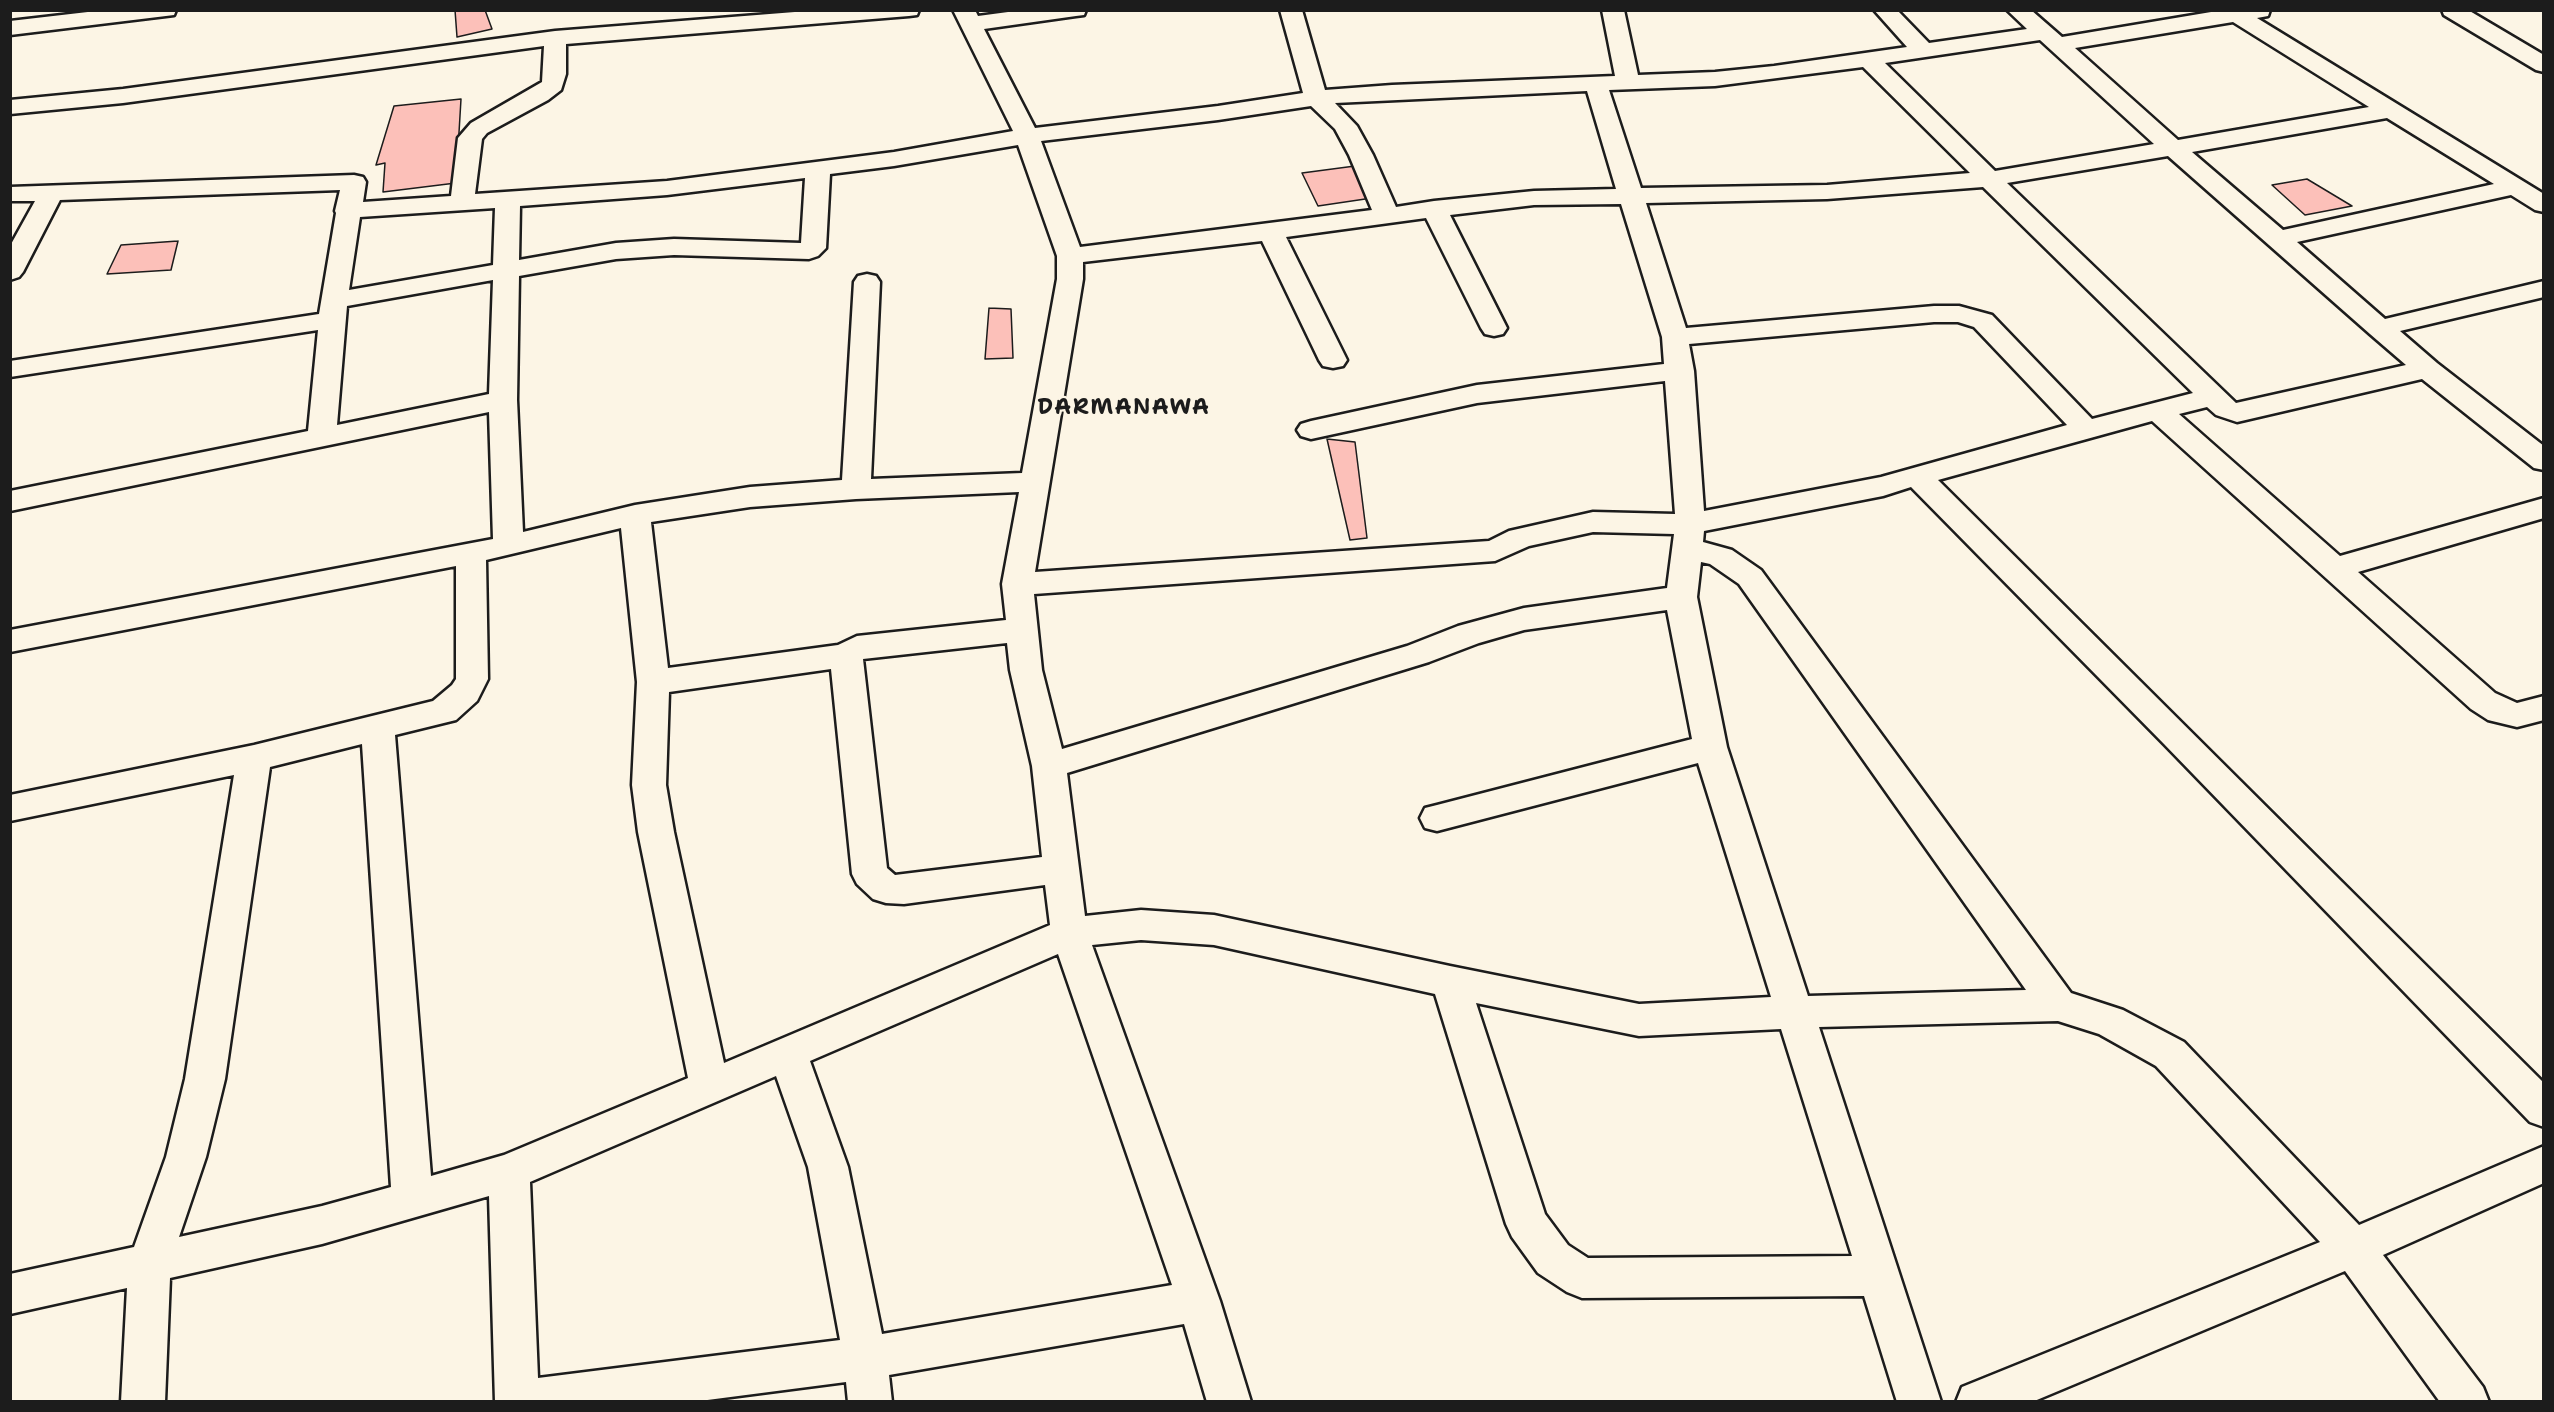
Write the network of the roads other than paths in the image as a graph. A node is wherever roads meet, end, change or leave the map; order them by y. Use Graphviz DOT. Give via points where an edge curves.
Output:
graph roads {
  1 [pos="909,10"];
  2 [pos="1076,10"];
  3 [pos="1291,10"];
  4 [pos="1613,10"];
  5 [pos="1884,10"];
  6 [pos="2017,10"];
  7 [pos="2263,10"];
  8 [pos="2452,10"];
  9 [pos="164,11"];
  10 [pos="2238,16"];
  11 [pos="967,17"];
  12 [pos="10,28"];
  13 [pos="555,38"];
  14 [pos="2051,38"];
  15 [pos="2544,43"];
  16 [pos="2514,48"];
  17 [pos="1924,51"];
  18 [pos="1868,59"];
  19 [pos="2544,65"];
  20 [pos="1612,83"];
  21 [pos="1316,98"];
  22 [pos="10,107"];
  23 [pos="2393,110"];
  24 [pos="1027,136"];
  25 [pos="2172,147"];
  26 [pos="818,168"];
  27 [pos="1989,179"];
  28 [pos="2516,187"];
  29 [pos="51,193"];
  30 [pos="10,194"];
  31 [pos="1632,198"];
  32 [pos="508,199"];
  33 [pos="462,202"];
  34 [pos="2544,205"];
  35 [pos="1434,208"];
  36 [pos="347,211"];
  37 [pos="1387,216"];
  38 [pos="1271,232"];
  39 [pos="2277,239"];
  40 [pos="1070,256"];
  41 [pos="508,269"];
  42 [pos="10,272"];
  43 [pos="867,282"];
  44 [pos="2544,289"];
  45 [pos="334,310"];
  46 [pos="1494,328"];
  47 [pos="2379,328"];
  48 [pos="1675,337"];
  49 [pos="1333,360"];
  50 [pos="10,369"];
  51 [pos="2427,369"];
  52 [pos="1680,371"];
  53 [pos="2214,396"];
  54 [pos="502,400"];
  55 [pos="2157,410"];
  56 [pos="2086,429"];
  57 [pos="1311,430"];
  58 [pos="322,437"];
  59 [pos="2539,453"];
  60 [pos="1917,476"];
  61 [pos="1036,483"];
  62 [pos="856,489"];
  63 [pos="10,501"];
  64 [pos="2544,508"];
  65 [pos="635,515"];
  66 [pos="1689,536"];
  67 [pos="508,546"];
  68 [pos="471,553"];
  69 [pos="2334,568"];
  70 [pos="1018,584"];
  71 [pos="1681,597"];
  72 [pos="1022,630"];
  73 [pos="10,641"];
  74 [pos="846,655"];
  75 [pos="653,682"];
  76 [pos="2544,708"];
  77 [pos="378,727"];
  78 [pos="1710,747"];
  79 [pos="254,758"];
  80 [pos="1049,766"];
  81 [pos="10,807"];
  82 [pos="1437,818"];
  83 [pos="1061,869"];
  84 [pos="1070,933"];
  85 [pos="1450,982"];
  86 [pos="2058,1005"];
  87 [pos="1794,1012"];
  88 [pos="788,1053"];
  89 [pos="709,1086"];
  90 [pos="2544,1110"];
  91 [pos="2544,1164"];
  92 [pos="509,1172"];
  93 [pos="412,1199"];
  94 [pos="2353,1248"];
  95 [pos="149,1263"];
  96 [pos="1879,1276"];
  97 [pos="10,1294"];
  98 [pos="1199,1301"];
  99 [pos="865,1358"];
  100 [pos="143,1401"];
  101 [pos="518,1401"];
  102 [pos="870,1401"];
  103 [pos="1229,1401"];
  104 [pos="1919,1401"];
  105 [pos="1978,1401"];
  106 [pos="2467,1401"];
  1 -- 13 [label="street"];
  2 -- 11 [label="street"];
  3 -- 21 [label="street"];
  4 -- 20 [label="street"];
  5 -- 17 [label="street"];
  6 -- 14 [label="street"];
  7 -- 10 [label="street"];
  8 -- 16 [label="street"];
  9 -- 12 [label="street"];
  10 -- 14 [label="street"];
  10 -- 23 [label="street"];
  11 -- 24 [label="street"];
  13 -- 22 [label="street" via="123,96"];
  13 -- 33 [label="street" via="553,85 479,128 470,138"];
  14 -- 17 [label="street"];
  14 -- 25 [label="street"];
  15 -- 16 [label="street"];
  16 -- 19 [label="street"];
  17 -- 18 [label="street"];
  18 -- 20 [label="street" via="1715,79"];
  18 -- 27 [label="street"];
  20 -- 21 [label="street"];
  20 -- 31 [label="street"];
  21 -- 24 [label="street"];
  21 -- 37 [label="street" via="1345,126"];
  23 -- 25 [label="street"];
  23 -- 28 [label="street"];
  24 -- 26 [label="street"];
  24 -- 40 [label="street"];
  25 -- 27 [label="street"];
  25 -- 39 [label="street"];
  26 -- 32 [label="street" via="667,188"];
  26 -- 41 [label="street" via="813,248 809,251 674,247 616,251"];
  27 -- 31 [label="street" via="1827,192"];
  27 -- 53 [label="street"];
  28 -- 34 [label="street"];
  28 -- 39 [label="street"];
  29 -- 30 [label="street"];
  29 -- 36 [label="street" via="354,182"];
  29 -- 42 [label="street"];
  31 -- 35 [label="street" via="1534,198"];
  31 -- 48 [label="street"];
  32 -- 33 [label="street"];
  32 -- 41 [label="street"];
  33 -- 36 [label="street"];
  35 -- 37 [label="street"];
  35 -- 46 [label="street"];
  36 -- 45 [label="street"];
  37 -- 38 [label="street"];
  38 -- 40 [label="street"];
  38 -- 49 [label="street"];
  39 -- 47 [label="street"];
  40 -- 61 [label="street" via="1070,279"];
  41 -- 45 [label="street"];
  41 -- 54 [label="street"];
  43 -- 62 [label="street"];
  44 -- 47 [label="street"];
  45 -- 50 [label="street"];
  45 -- 58 [label="street"];
  47 -- 51 [label="street"];
  48 -- 52 [label="street"];
  48 -- 56 [label="street" via="1959,314 1983,321"];
  51 -- 53 [label="street" via="2237,412 2226,409"];
  51 -- 59 [label="street"];
  52 -- 57 [label="street" via="1477,394"];
  52 -- 66 [label="street"];
  53 -- 55 [label="street"];
  54 -- 58 [label="street"];
  54 -- 67 [label="street"];
  55 -- 56 [label="street"];
  55 -- 69 [label="street"];
  56 -- 60 [label="street"];
  58 -- 63 [label="street"];
  60 -- 66 [label="street"];
  60 -- 90 [label="street"];
  61 -- 62 [label="street"];
  61 -- 70 [label="street"];
  62 -- 65 [label="street" via="750,497"];
  64 -- 69 [label="street"];
  65 -- 67 [label="street"];
  65 -- 75 [label="street"];
  66 -- 70 [label="street" via="1593,522 1520,538 1495,551"];
  66 -- 71 [label="street"];
  66 -- 86 [label="street" via="1750,577"];
  67 -- 68 [label="street"];
  68 -- 73 [label="street"];
  68 -- 77 [label="street" via="472,679 465,693 444,711"];
  69 -- 76 [label="street" via="2483,701 2517,715"];
  70 -- 72 [label="street"];
  71 -- 78 [label="street"];
  71 -- 80 [label="street" via="1524,619"];
  72 -- 74 [label="street" via="857,647"];
  72 -- 80 [label="street" via="1026,670"];
  74 -- 75 [label="street"];
  74 -- 83 [label="street" via="870,874 886,889 904,890"];
  75 -- 89 [label="street" via="649,785"];
  77 -- 79 [label="street"];
  77 -- 93 [label="street"];
  78 -- 82 [label="street"];
  78 -- 87 [label="street"];
  79 -- 81 [label="street"];
  79 -- 95 [label="street" via="205,1078 186,1157"];
  80 -- 83 [label="street"];
  83 -- 84 [label="street"];
  84 -- 85 [label="street" via="1141,925 1214,930"];
  84 -- 88 [label="street"];
  84 -- 98 [label="street"];
  85 -- 87 [label="street" via="1639,1020"];
  85 -- 96 [label="street" via="1527,1224 1553,1259 1582,1278"];
  86 -- 87 [label="street"];
  86 -- 94 [label="street" via="2110,1021 2170,1054"];
  87 -- 96 [label="street"];
  88 -- 89 [label="street"];
  88 -- 99 [label="street" via="828,1167"];
  89 -- 92 [label="street"];
  91 -- 94 [label="street"];
  92 -- 93 [label="street"];
  92 -- 101 [label="street"];
  93 -- 95 [label="street" via="322,1225"];
  94 -- 105 [label="street"];
  94 -- 106 [label="street"];
  95 -- 97 [label="street"];
  95 -- 100 [label="street"];
  96 -- 104 [label="street"];
  98 -- 99 [label="street"];
  98 -- 103 [label="street"];
  99 -- 101 [label="street"];
  99 -- 102 [label="street"];
}
